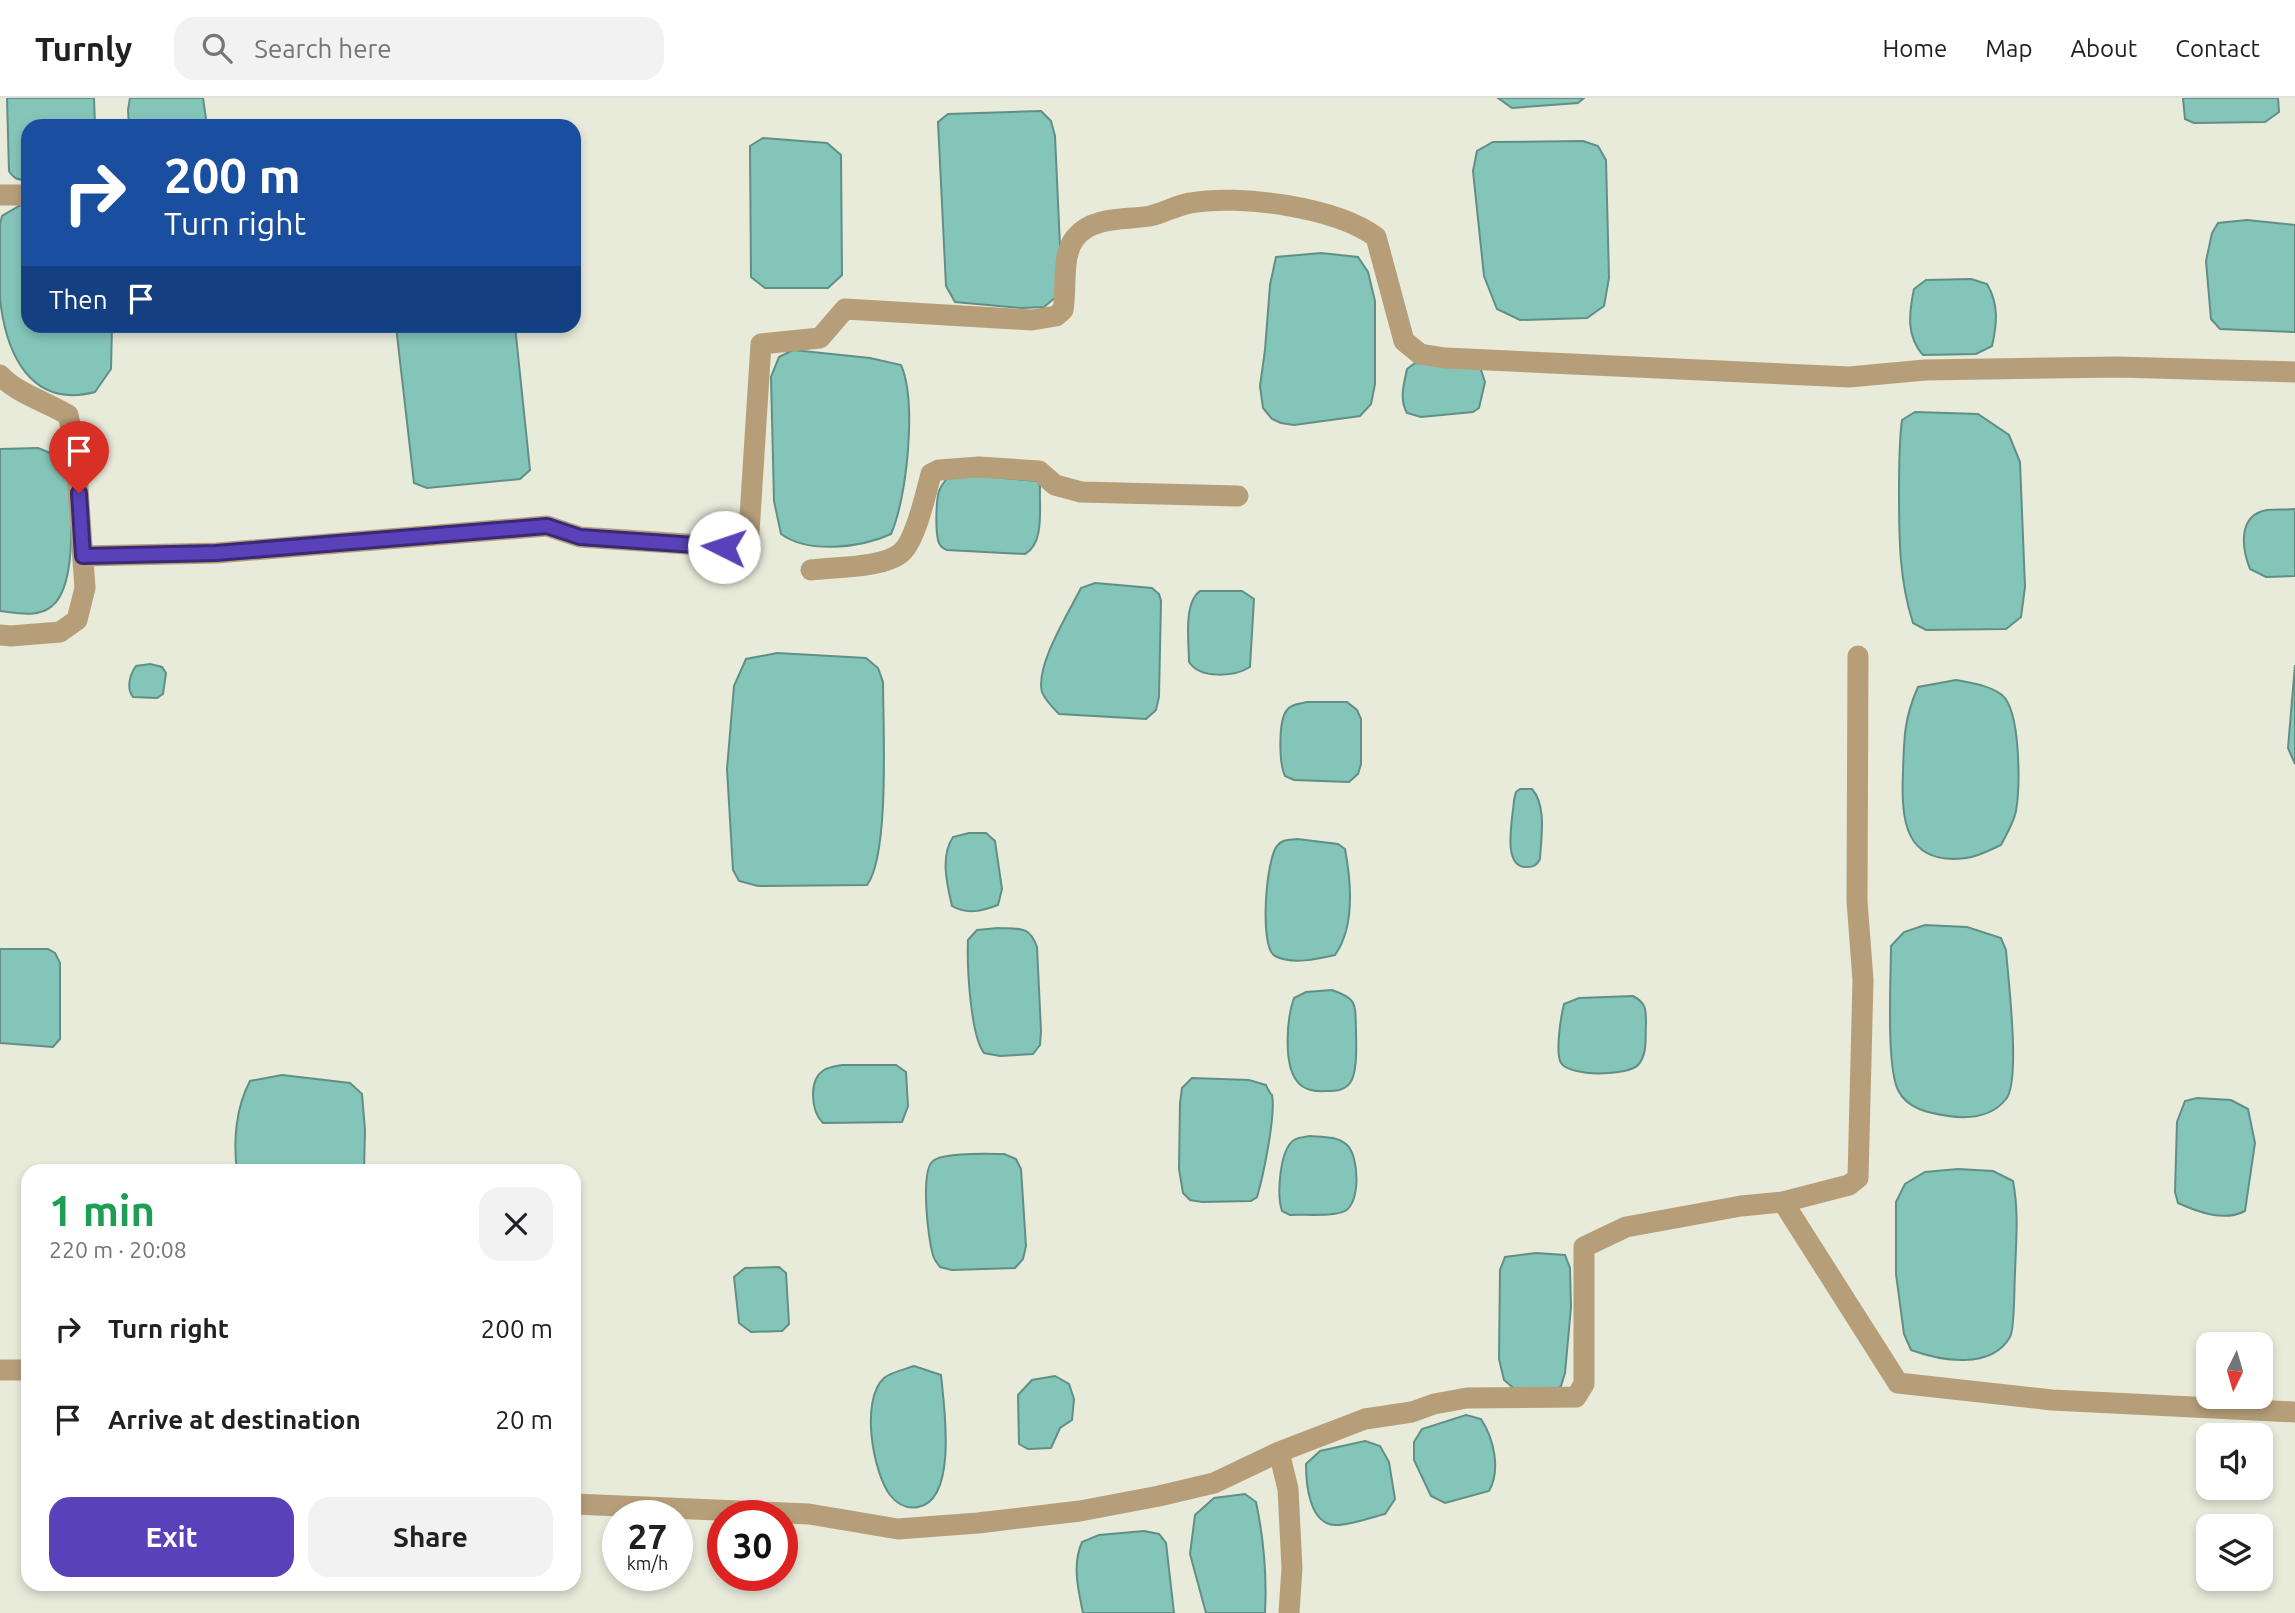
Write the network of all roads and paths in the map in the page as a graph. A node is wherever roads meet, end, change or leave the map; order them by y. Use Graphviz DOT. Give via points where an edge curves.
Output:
graph roads {
  1 [pos="0,195"];
  2 [pos="21,195"];
  3 [pos="2295,372"];
  4 [pos="0,375"];
  5 [pos="1238,496"];
  6 [pos="83,556"];
  7 [pos="810,570"];
  8 [pos="0,635"];
  9 [pos="1858,656"];
  10 [pos="1783,1202"];
  11 [pos="0,1370"];
  12 [pos="21,1370"];
  13 [pos="2295,1412"];
  14 [pos="1279,1452"];
  15 [pos="581,1504"];
  16 [pos="1289,1613"];
  1 -- 2 [label="street"];
  3 -- 6 [label="street" via="2117,367 1925,370 1849,377 1445,358 1420,354 1404,341 1376,237 1364,228 1338,217 1261,201 1202,202 1150,216 1110,220 1076,236 1068,251 1063,310 1056,316 1032,320 845,309 820,338 761,344 748,548 580,537 547,526 216,553"];
  4 -- 6 [label="street" via="9,385 68,415 75,446"];
  5 -- 7 [label="street" via="1081,492 1055,485 1039,471 939,470 931,474 919,519 903,551 863,565"];
  6 -- 8 [label="street" via="85,588 77,620 60,632"];
  9 -- 10 [label="street" via="1857,901 1863,980 1860,1164 1858,1178 1849,1185"];
  10 -- 13 [label="street" via="1899,1383 2052,1400"];
  10 -- 14 [label="street" via="1626,1227 1584,1247 1584,1384 1576,1397 1467,1398 1434,1404 1365,1419"];
  11 -- 12 [label="street"];
  14 -- 15 [label="street" via="1214,1483 1159,1496 1080,1511 898,1529 810,1514"];
  14 -- 16 [label="street" via="1288,1489"];
}
